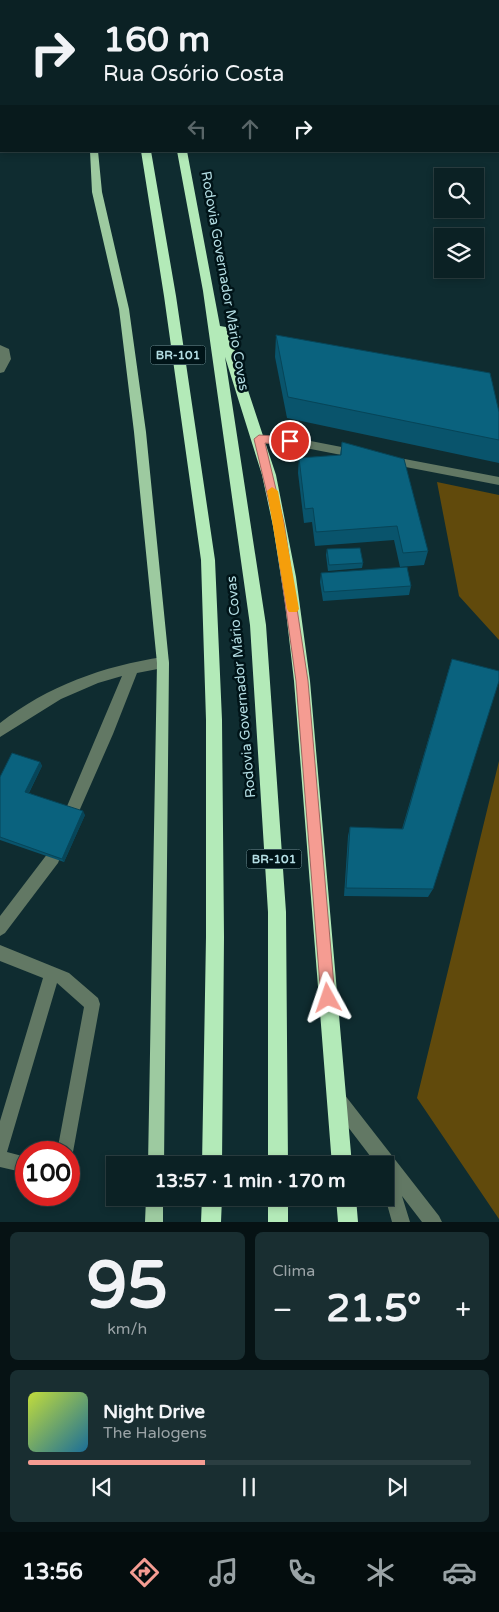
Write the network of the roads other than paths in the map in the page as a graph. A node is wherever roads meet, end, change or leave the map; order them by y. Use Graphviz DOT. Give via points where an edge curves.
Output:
graph roads {
  1 [pos="94,152"];
  2 [pos="146,152"];
  3 [pos="182,152"];
  4 [pos="209,291"];
  5 [pos="0,349"];
  6 [pos="0,369"];
  7 [pos="259,439"];
  8 [pos="499,481"];
  9 [pos="163,663"];
  10 [pos="132,668"];
  11 [pos="0,731"];
  12 [pos="72,811"];
  13 [pos="52,858"];
  14 [pos="0,928"];
  15 [pos="0,952"];
  16 [pos="52,974"];
  17 [pos="336,1098"];
  18 [pos="67,1141"];
  19 [pos="0,1149"];
  20 [pos="156,1156"];
  21 [pos="212,1156"];
  22 [pos="278,1156"];
  23 [pos="341,1156"];
  24 [pos="379,1156"];
  25 [pos="0,1159"];
  26 [pos="15,1162"];
  27 [pos="394,1175"];
  28 [pos="394,1198"];
  29 [pos="155,1206"];
  30 [pos="212,1206"];
  31 [pos="278,1206"];
  32 [pos="347,1206"];
  33 [pos="154,1222"];
  34 [pos="212,1222"];
  35 [pos="278,1222"];
  36 [pos="348,1222"];
  37 [pos="401,1222"];
  38 [pos="433,1222"];
  1 -- 9 [label="main road" via="97,192 124,309"];
  2 -- 21 [label="highway, Rodovia Governador Mário Covas / BR-101" via="208,560 214,720"];
  3 -- 4 [label="highway, Rodovia Governador Mário Covas / BR-101"];
  4 -- 7 [label="highway"];
  4 -- 22 [label="highway, Rodovia Governador Mário Covas / BR-101" via="258,625 277,912"];
  5 -- 6 [label="street" via="5,352 6,359"];
  7 -- 8 [label="street" via="290,441"];
  7 -- 17 [label="highway" via="279,523 302,681"];
  9 -- 10 [label="street"];
  9 -- 20 [label="main road"];
  10 -- 11 [label="street" via="63,690"];
  10 -- 12 [label="street"];
  13 -- 14 [label="street"];
  15 -- 16 [label="street"];
  16 -- 18 [label="street" via="64,978 92,1004"];
  16 -- 19 [label="street"];
  17 -- 23 [label="highway"];
  17 -- 24 [label="street"];
  25 -- 26 [label="street"];
  27 -- 38 [label="street"];
  28 -- 37 [label="street"];
  29 -- 33 [label="main road"];
  30 -- 34 [label="highway"];
  31 -- 35 [label="highway"];
  32 -- 36 [label="highway"];
}
